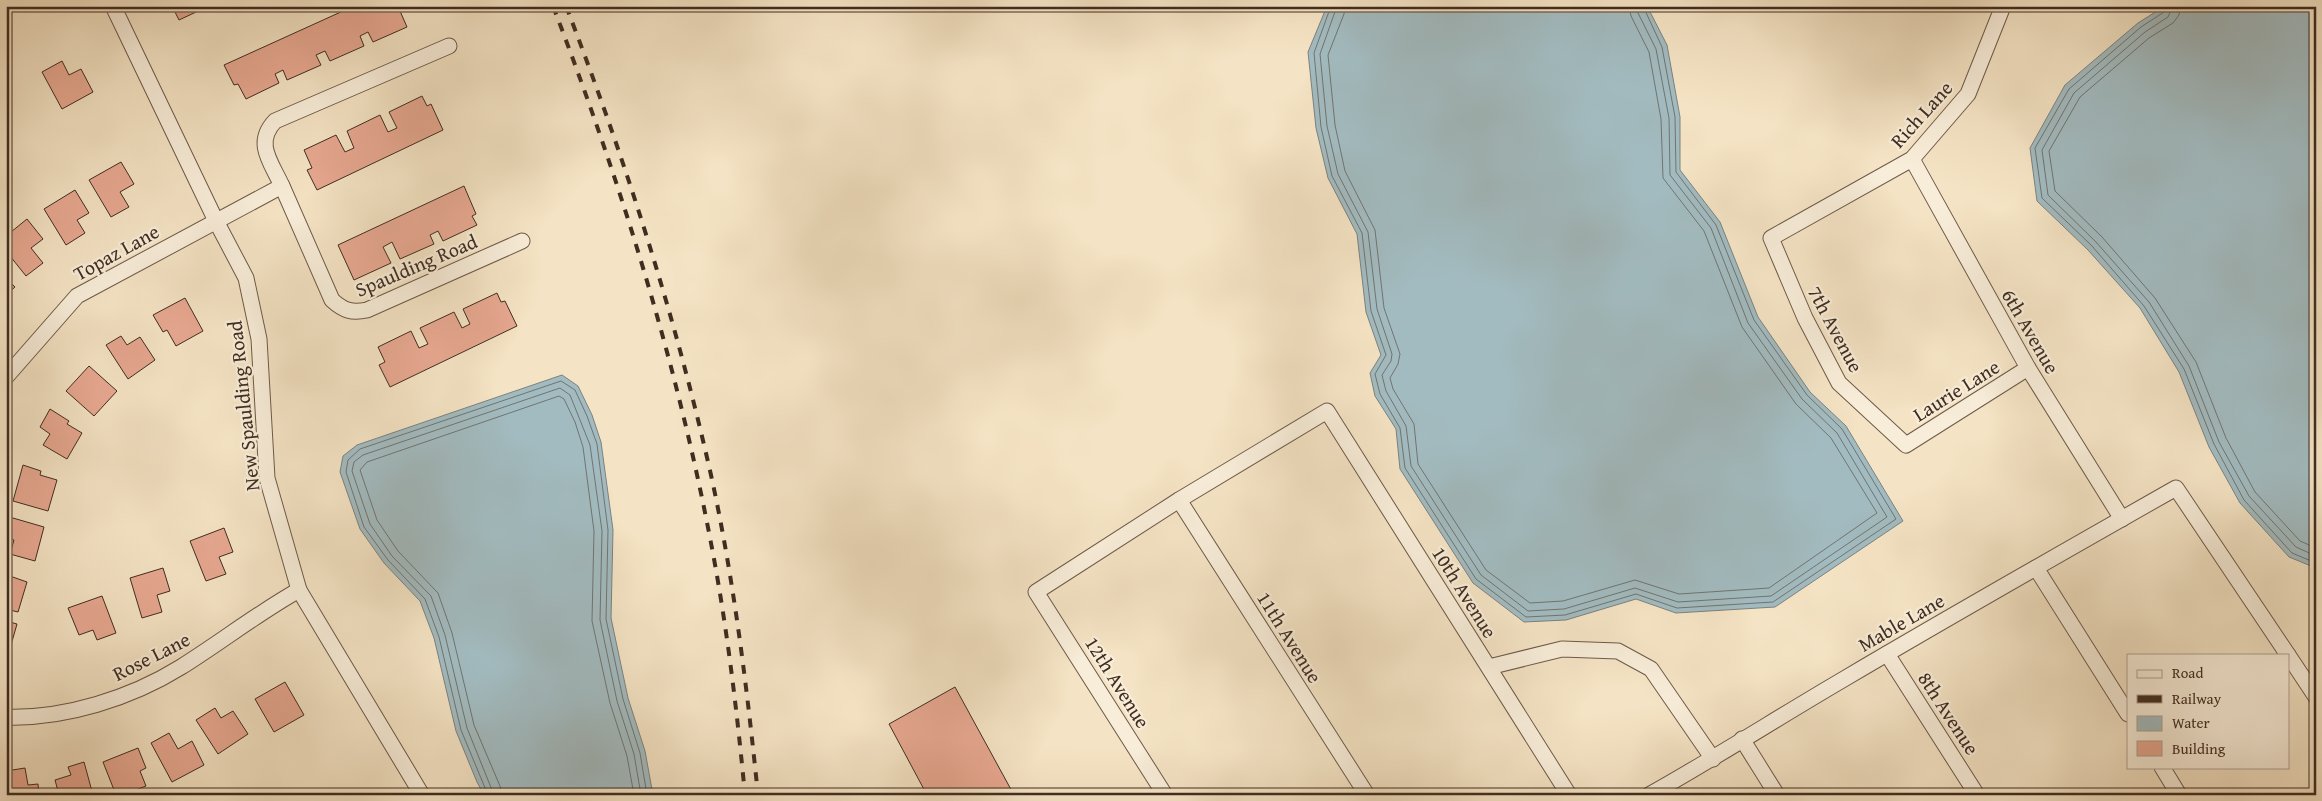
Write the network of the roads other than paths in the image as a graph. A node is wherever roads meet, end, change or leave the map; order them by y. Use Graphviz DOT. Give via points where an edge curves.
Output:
graph roads {
  1 [pos="114,6"];
  2 [pos="2003,6"];
  3 [pos="449,46"];
  4 [pos="1912,160"];
  5 [pos="282,186"];
  6 [pos="216,221"];
  7 [pos="1771,238"];
  8 [pos="522,241"];
  9 [pos="2028,368"];
  10 [pos="6,377"];
  11 [pos="1906,445"];
  12 [pos="1179,500"];
  13 [pos="2122,519"];
  14 [pos="2036,568"];
  15 [pos="299,590"];
  16 [pos="1887,654"];
  17 [pos="2287,654"];
  18 [pos="2290,657"];
  19 [pos="1489,667"];
  20 [pos="2310,677"];
  21 [pos="2316,697"];
  22 [pos="2127,712"];
  23 [pos="6,717"];
  24 [pos="1742,739"];
  25 [pos="1713,759"];
  26 [pos="2163,768"];
  27 [pos="422,795"];
  28 [pos="1165,795"];
  29 [pos="1367,795"];
  30 [pos="1569,795"];
  31 [pos="1649,795"];
  32 [pos="1777,795"];
  33 [pos="1978,795"];
  34 [pos="2179,795"];
  1 -- 6 [label="street, New Spaulding Road"];
  2 -- 4 [label="street, Rich Lane" via="1968,94"];
  3 -- 5 [label="street, Spaulding Road" via="275,121 266,130 264,138"];
  4 -- 7 [label="street, Rich Lane"];
  4 -- 9 [label="street, 6th Avenue"];
  5 -- 6 [label="street"];
  5 -- 8 [label="street, Spaulding Road" via="332,300 341,309 354,313"];
  6 -- 10 [label="street, Topaz Lane" via="77,296"];
  6 -- 15 [label="street, New Spaulding Road" via="246,278 259,339 267,478"];
  7 -- 11 [label="street, 7th Avenue" via="1805,318 1839,383"];
  9 -- 11 [label="street, Laurie Lane"];
  9 -- 13 [label="street, 6th Avenue"];
  12 -- 19 [label="street, 10th Avenue" via="1327,410"];
  12 -- 28 [label="street, 12th Avenue" via="1036,592"];
  12 -- 29 [label="street, 11th Avenue"];
  13 -- 14 [label="street, Mable Lane"];
  13 -- 17 [label="street, Mable Lane" via="2176,488"];
  14 -- 16 [label="street, Mable Lane"];
  14 -- 22 [label="street"];
  15 -- 23 [label="street, Rose Lane" via="179,668 145,686 58,713"];
  15 -- 27 [label="street, New Spaulding Road"];
  16 -- 24 [label="street, Mable Lane"];
  16 -- 33 [label="street, 8th Avenue"];
  18 -- 20 [label="street"];
  19 -- 25 [label="street" via="1562,649 1618,651 1652,669"];
  19 -- 30 [label="street, 10th Avenue"];
  20 -- 21 [label="street"];
  24 -- 25 [label="street, Mable Lane"];
  24 -- 32 [label="street"];
  25 -- 31 [label="street, Mable Lane"];
  26 -- 34 [label="street"];
}
